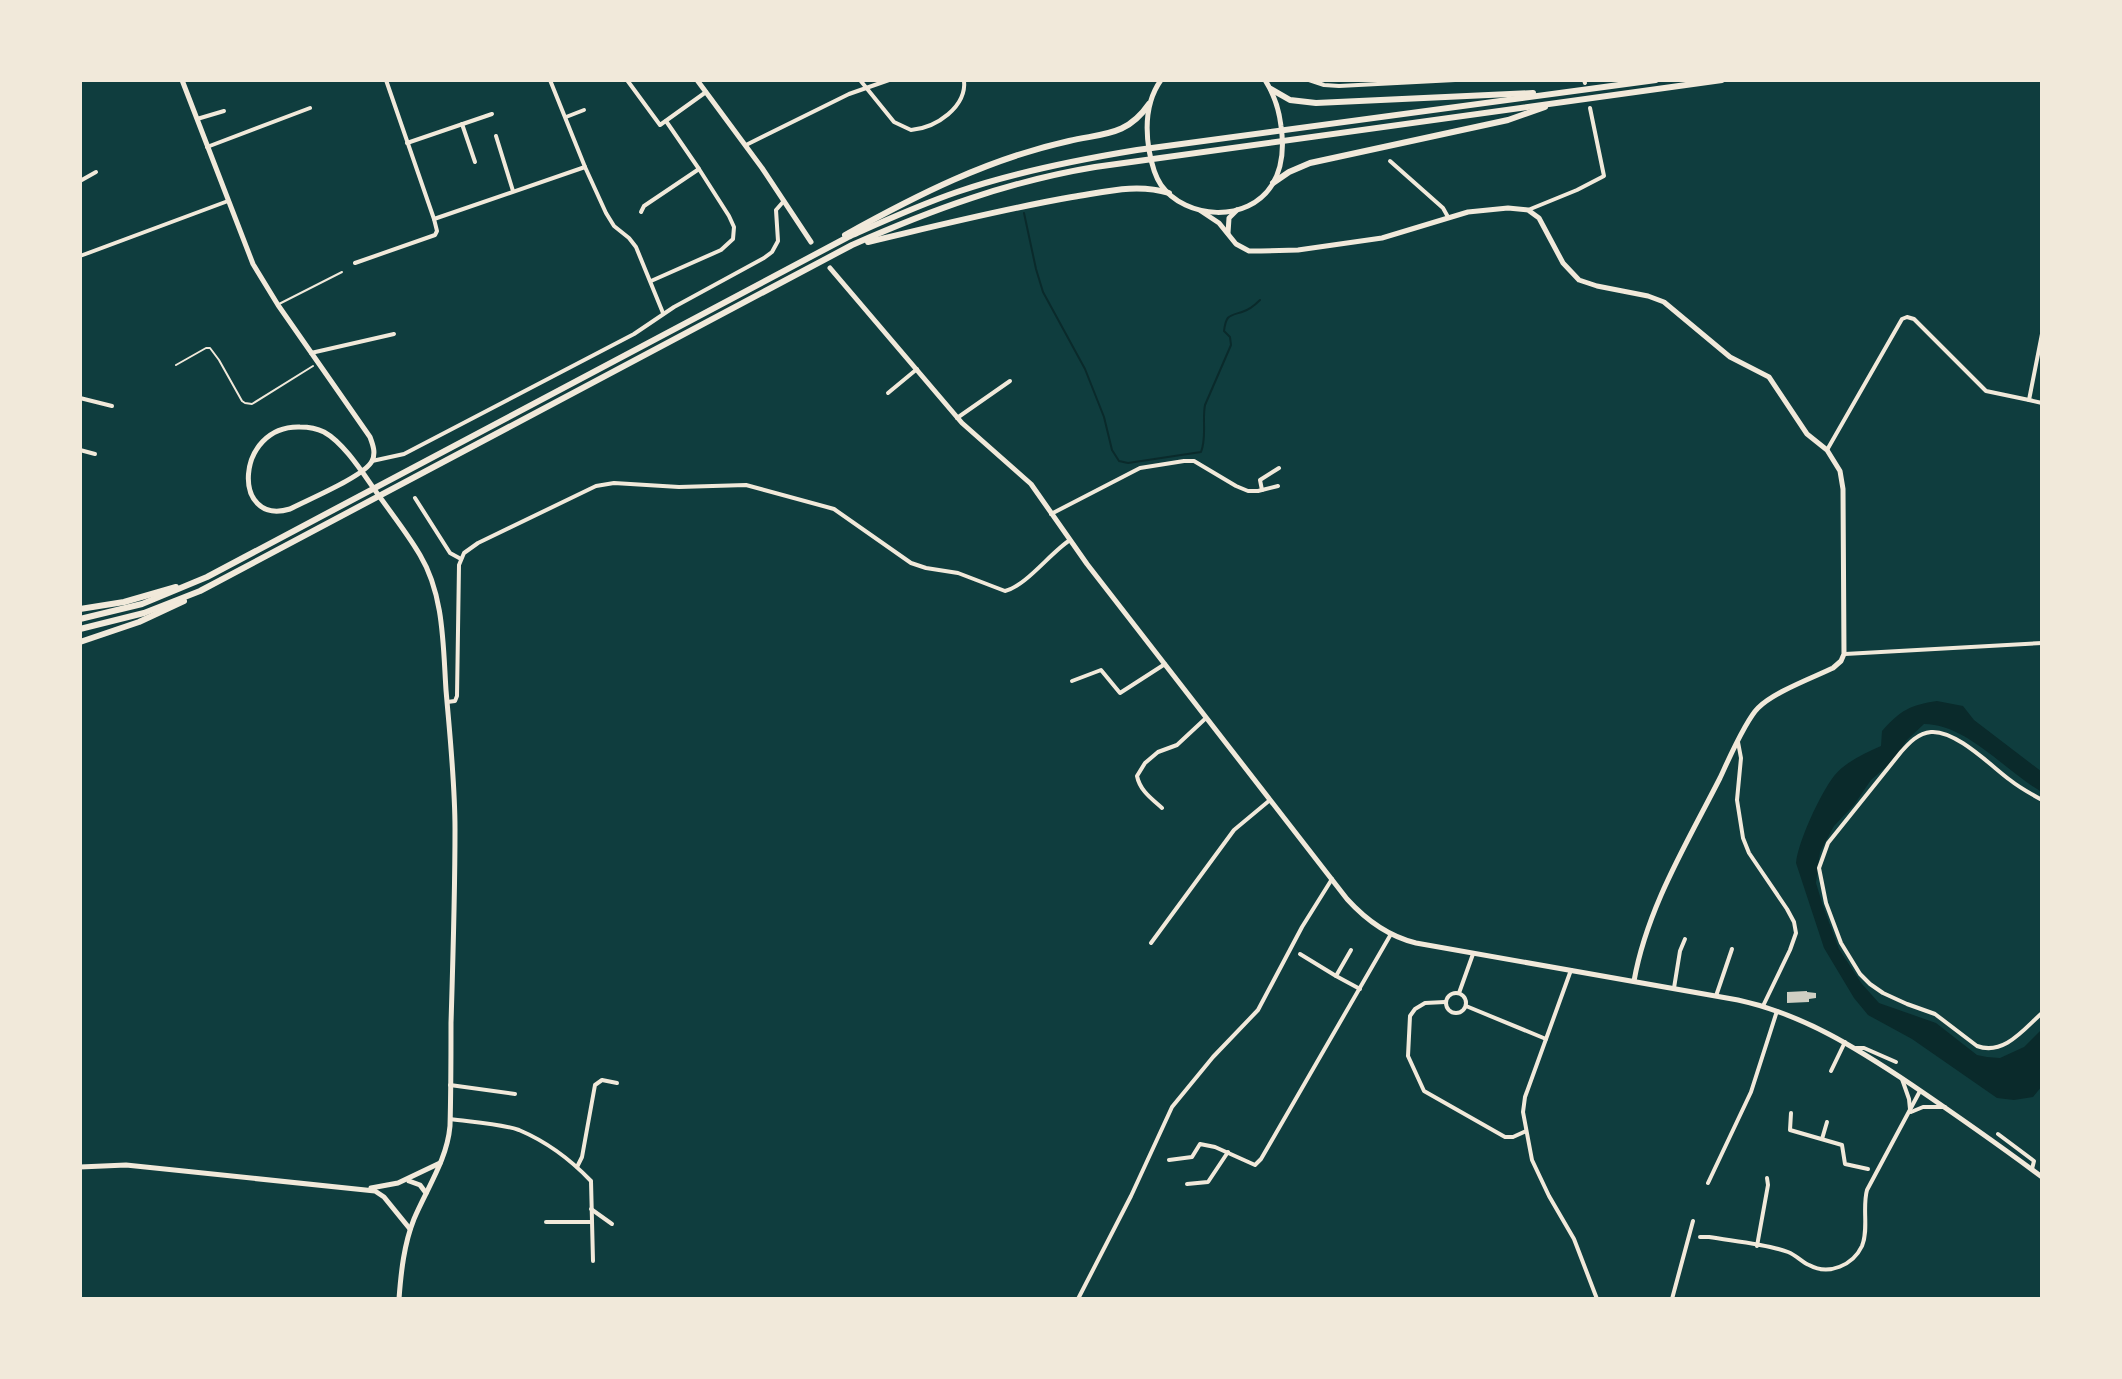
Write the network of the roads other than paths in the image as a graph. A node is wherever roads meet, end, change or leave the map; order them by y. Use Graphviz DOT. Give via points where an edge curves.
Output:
graph roads {
  1 [pos="182,80"];
  2 [pos="386,80"];
  3 [pos="550,80"];
  4 [pos="627,80"];
  5 [pos="697,80"];
  6 [pos="860,80"];
  7 [pos="889,80"];
  8 [pos="964,80"];
  9 [pos="1161,80"];
  10 [pos="1265,80"];
  11 [pos="1309,80"];
  12 [pos="1455,80"];
  13 [pos="1656,80"];
  14 [pos="1722,80"];
  15 [pos="867,88"];
  16 [pos="1271,89"];
  17 [pos="706,92"];
  18 [pos="1561,93"];
  19 [pos="1561,102"];
  20 [pos="1149,104"];
  21 [pos="310,108"];
  22 [pos="1590,108"];
  23 [pos="584,110"];
  24 [pos="224,111"];
  25 [pos="492,114"];
  26 [pos="566,117"];
  27 [pos="197,119"];
  28 [pos="666,121"];
  29 [pos="462,124"];
  30 [pos="496,136"];
  31 [pos="407,143"];
  32 [pos="745,145"];
  33 [pos="207,147"];
  34 [pos="1390,161"];
  35 [pos="475,162"];
  36 [pos="585,167"];
  37 [pos="699,169"];
  38 [pos="96,172"];
  39 [pos="80,181"];
  40 [pos="1273,183"];
  41 [pos="513,191"];
  42 [pos="1169,193"];
  43 [pos="228,201"];
  44 [pos="783,202"];
  45 [pos="1239,209"];
  46 [pos="1528,210"];
  47 [pos="1201,211"];
  48 [pos="641,212"];
  49 [pos="1448,217"];
  50 [pos="434,219"];
  51 [pos="1230,237"];
  52 [pos="811,242"];
  53 [pos="852,245"];
  54 [pos="80,256"];
  55 [pos="355,263"];
  56 [pos="830,268"];
  57 [pos="788,269"];
  58 [pos="342,272"];
  59 [pos="651,281"];
  60 [pos="278,305"];
  61 [pos="663,313"];
  62 [pos="394,334"];
  63 [pos="2042,334"];
  64 [pos="311,353"];
  65 [pos="917,369"];
  66 [pos="1010,381"];
  67 [pos="888,393"];
  68 [pos="80,398"];
  69 [pos="2029,400"];
  70 [pos="2042,403"];
  71 [pos="112,406"];
  72 [pos="957,418"];
  73 [pos="80,450"];
  74 [pos="1827,450"];
  75 [pos="95,454"];
  76 [pos="372,461"];
  77 [pos="1279,468"];
  78 [pos="1278,486"];
  79 [pos="1262,490"];
  80 [pos="415,498"];
  81 [pos="1051,514"];
  82 [pos="1070,540"];
  83 [pos="461,559"];
  84 [pos="195,582"];
  85 [pos="200,591"];
  86 [pos="80,609"];
  87 [pos="82,619"];
  88 [pos="83,629"];
  89 [pos="80,642"];
  90 [pos="2042,643"];
  91 [pos="1844,654"];
  92 [pos="1165,664"];
  93 [pos="1072,681"];
  94 [pos="457,692"];
  95 [pos="447,693"];
  96 [pos="447,702"];
  97 [pos="1206,718"];
  98 [pos="1738,742"];
  99 [pos="1270,800"];
  100 [pos="2042,800"];
  101 [pos="1162,808"];
  102 [pos="1332,879"];
  103 [pos="1391,934"];
  104 [pos="1685,939"];
  105 [pos="1151,943"];
  106 [pos="1732,949"];
  107 [pos="1351,950"];
  108 [pos="1473,953"];
  109 [pos="1300,954"];
  110 [pos="1571,970"];
  111 [pos="1336,976"];
  112 [pos="1634,981"];
  113 [pos="1674,988"];
  114 [pos="1360,989"];
  115 [pos="1459,993"];
  116 [pos="1716,996"];
  117 [pos="1445,1002"];
  118 [pos="1466,1006"];
  119 [pos="1763,1006"];
  120 [pos="1777,1011"];
  121 [pos="2042,1013"];
  122 [pos="1546,1039"];
  123 [pos="1845,1042"];
  124 [pos="1856,1048"];
  125 [pos="1896,1062"];
  126 [pos="1831,1071"];
  127 [pos="1901,1078"];
  128 [pos="617,1083"];
  129 [pos="450,1085"];
  130 [pos="1920,1091"];
  131 [pos="515,1094"];
  132 [pos="1945,1107"];
  133 [pos="1910,1112"];
  134 [pos="1791,1113"];
  135 [pos="450,1119"];
  136 [pos="1827,1122"];
  137 [pos="1526,1131"];
  138 [pos="1998,1134"];
  139 [pos="1822,1139"];
  140 [pos="1228,1152"];
  141 [pos="1169,1160"];
  142 [pos="441,1163"];
  143 [pos="80,1167"];
  144 [pos="577,1167"];
  145 [pos="1868,1169"];
  146 [pos="2032,1169"];
  147 [pos="2042,1177"];
  148 [pos="1767,1178"];
  149 [pos="403,1181"];
  150 [pos="1708,1183"];
  151 [pos="1187,1184"];
  152 [pos="359,1189"];
  153 [pos="426,1194"];
  154 [pos="591,1209"];
  155 [pos="1693,1221"];
  156 [pos="546,1222"];
  157 [pos="592,1222"];
  158 [pos="612,1224"];
  159 [pos="410,1229"];
  160 [pos="1700,1237"];
  161 [pos="1757,1246"];
  162 [pos="593,1261"];
  163 [pos="399,1299"];
  164 [pos="1078,1299"];
  165 [pos="1597,1299"];
  166 [pos="1672,1299"];
  1 -- 27 [label="street"];
  2 -- 31 [label="street"];
  3 -- 26 [label="street"];
  4 -- 28 [label="street" via="660,125"];
  5 -- 17 [label="street"];
  6 -- 15 [label="street"];
  7 -- 15 [label="street"];
  8 -- 15 [label="street" via="956,107 914,130 894,122"];
  9 -- 20 [label="street"];
  10 -- 16 [label="street"];
  11 -- 12 [label="street" via="1345,86"];
  13 -- 18 [label="highway"];
  14 -- 19 [label="highway"];
  15 -- 32 [label="street"];
  16 -- 18 [label="highway" via="1290,100 1316,103"];
  16 -- 40 [label="street" via="1283,152"];
  17 -- 28 [label="street"];
  17 -- 32 [label="street"];
  18 -- 57 [label="highway" via="1060,163 955,192"];
  19 -- 40 [label="highway" via="1508,120 1310,163"];
  19 -- 53 [label="highway" via="1071,171 994,190"];
  20 -- 42 [label="street" via="1150,155"];
  20 -- 57 [label="highway" via="1123,129 1029,150 956,177"];
  21 -- 33 [label="street"];
  22 -- 46 [label="street" via="1604,176"];
  23 -- 26 [label="street"];
  24 -- 27 [label="street"];
  25 -- 29 [label="street"];
  26 -- 36 [label="street"];
  27 -- 33 [label="street"];
  28 -- 37 [label="street"];
  29 -- 31 [label="street"];
  29 -- 35 [label="street"];
  30 -- 41 [label="street"];
  31 -- 50 [label="street"];
  32 -- 44 [label="street"];
  33 -- 43 [label="street"];
  34 -- 49 [label="street"];
  36 -- 41 [label="street"];
  36 -- 59 [label="street" via="606,213 636,247"];
  37 -- 48 [label="street"];
  37 -- 59 [label="street" via="729,216 733,239 721,250"];
  38 -- 39 [label="street"];
  40 -- 45 [label="street" via="1264,196"];
  41 -- 50 [label="street"];
  42 -- 47 [label="street"];
  42 -- 53 [label="highway" via="1141,187 1114,190"];
  43 -- 54 [label="street"];
  43 -- 60 [label="street" via="253,264"];
  44 -- 52 [label="street"];
  44 -- 61 [label="street" via="776,210 778,241 768,255"];
  45 -- 47 [label="street"];
  45 -- 51 [label="street" via="1229,218"];
  46 -- 49 [label="street"];
  46 -- 74 [label="street" via="1539,218 1573,275 1590,285 1671,306 1730,357 1769,377 1807,434"];
  47 -- 51 [label="street"];
  49 -- 51 [label="street" via="1392,236 1298,250 1249,251"];
  50 -- 55 [label="street" via="435,235"];
  53 -- 85 [label="highway"];
  56 -- 65 [label="street"];
  57 -- 84 [label="highway"];
  58 -- 60 [label="lane"];
  59 -- 61 [label="street"];
  60 -- 64 [label="street"];
  61 -- 76 [label="street" via="634,334 404,454"];
  62 -- 64 [label="street"];
  63 -- 69 [label="street"];
  64 -- 76 [label="street" via="370,437"];
  65 -- 67 [label="street"];
  65 -- 72 [label="street"];
  66 -- 72 [label="street"];
  68 -- 71 [label="street"];
  69 -- 70 [label="street"];
  69 -- 74 [label="street" via="1986,391 1907,317"];
  72 -- 81 [label="street" via="1021,473"];
  73 -- 75 [label="street"];
  74 -- 91 [label="street" via="1840,471 1843,489"];
  76 -- 95 [label="street" via="364,472 283,511 264,508 249,487 253,454 279,430 315,428 329,435 347,454 396,520 422,557 440,614"];
  77 -- 79 [label="street" via="1260,480"];
  78 -- 79 [label="street"];
  79 -- 81 [label="street" via="1248,491 1194,461 1184,461 1140,468"];
  80 -- 83 [label="street" via="450,553"];
  81 -- 82 [label="street"];
  82 -- 83 [label="street" via="1018,586 1005,591 911,563 826,506 738,484 614,483 590,488 478,543"];
  82 -- 92 [label="street"];
  83 -- 94 [label="street"];
  84 -- 86 [label="highway"];
  84 -- 87 [label="highway" via="142,604"];
  85 -- 88 [label="highway"];
  85 -- 89 [label="highway" via="151,617"];
  90 -- 91 [label="street"];
  91 -- 98 [label="street" via="1833,668 1757,709"];
  92 -- 93 [label="street" via="1120,693 1101,670"];
  92 -- 97 [label="street"];
  94 -- 95 [label="street"];
  94 -- 96 [label="street" via="457,699"];
  95 -- 96 [label="street"];
  96 -- 129 [label="street" via="455,828"];
  97 -- 99 [label="street"];
  97 -- 101 [label="street" via="1177,745 1158,752 1137,776 1145,793"];
  98 -- 112 [label="street" via="1657,905"];
  98 -- 119 [label="street" via="1737,800 1744,844 1787,909 1796,933"];
  99 -- 102 [label="street"];
  99 -- 105 [label="street" via="1234,830"];
  100 -- 121 [label="street" via="1952,738 1922,734 1901,752 1828,843 1819,868 1841,943 1860,974 1883,993 1935,1014 1985,1049 2001,1047"];
  102 -- 103 [label="street" via="1361,913"];
  102 -- 164 [label="street" via="1258,1010 1172,1107"];
  103 -- 108 [label="street"];
  103 -- 114 [label="street"];
  104 -- 113 [label="street"];
  106 -- 116 [label="street"];
  107 -- 111 [label="street"];
  108 -- 110 [label="street"];
  108 -- 115 [label="street"];
  109 -- 111 [label="street"];
  110 -- 112 [label="street"];
  110 -- 122 [label="street"];
  111 -- 114 [label="street"];
  112 -- 113 [label="street"];
  113 -- 116 [label="street"];
  114 -- 140 [label="street" via="1261,1159 1255,1165"];
  115 -- 117 [label="street" via="1450,994"];
  115 -- 118 [label="street"];
  116 -- 119 [label="street"];
  117 -- 118 [label="street" via="1456,1014"];
  117 -- 137 [label="street" via="1425,1003 1410,1016 1408,1056 1424,1091 1505,1137"];
  118 -- 122 [label="street"];
  119 -- 120 [label="street"];
  120 -- 123 [label="street"];
  120 -- 150 [label="street" via="1751,1092"];
  122 -- 137 [label="street" via="1525,1097"];
  123 -- 124 [label="street"];
  123 -- 126 [label="street"];
  124 -- 125 [label="street"];
  124 -- 127 [label="street"];
  127 -- 130 [label="street"];
  127 -- 133 [label="street"];
  128 -- 144 [label="street" via="602,1080 595,1085"];
  129 -- 131 [label="street"];
  129 -- 135 [label="street"];
  130 -- 132 [label="street"];
  130 -- 133 [label="street"];
  132 -- 133 [label="street"];
  132 -- 146 [label="street"];
  133 -- 161 [label="street" via="1867,1190 1863,1242 1848,1262 1820,1269 1789,1253"];
  134 -- 139 [label="street" via="1790,1130"];
  135 -- 142 [label="street"];
  135 -- 144 [label="street" via="516,1129"];
  136 -- 139 [label="street"];
  137 -- 165 [label="street" via="1532,1160 1574,1239"];
  138 -- 146 [label="street" via="2034,1161"];
  139 -- 145 [label="street" via="1842,1145 1845,1164"];
  140 -- 141 [label="street" via="1200,1144 1192,1157"];
  140 -- 151 [label="street" via="1208,1182"];
  142 -- 149 [label="street"];
  142 -- 153 [label="street"];
  143 -- 152 [label="street" via="126,1165"];
  144 -- 154 [label="street" via="591,1181"];
  146 -- 147 [label="street"];
  148 -- 161 [label="street"];
  149 -- 152 [label="street"];
  149 -- 153 [label="street" via="418,1183"];
  152 -- 159 [label="street" via="382,1194"];
  153 -- 159 [label="street"];
  154 -- 157 [label="street"];
  154 -- 158 [label="street"];
  155 -- 166 [label="street"];
  156 -- 157 [label="street"];
  157 -- 162 [label="street"];
  159 -- 163 [label="street"];
  160 -- 161 [label="street"];
}
